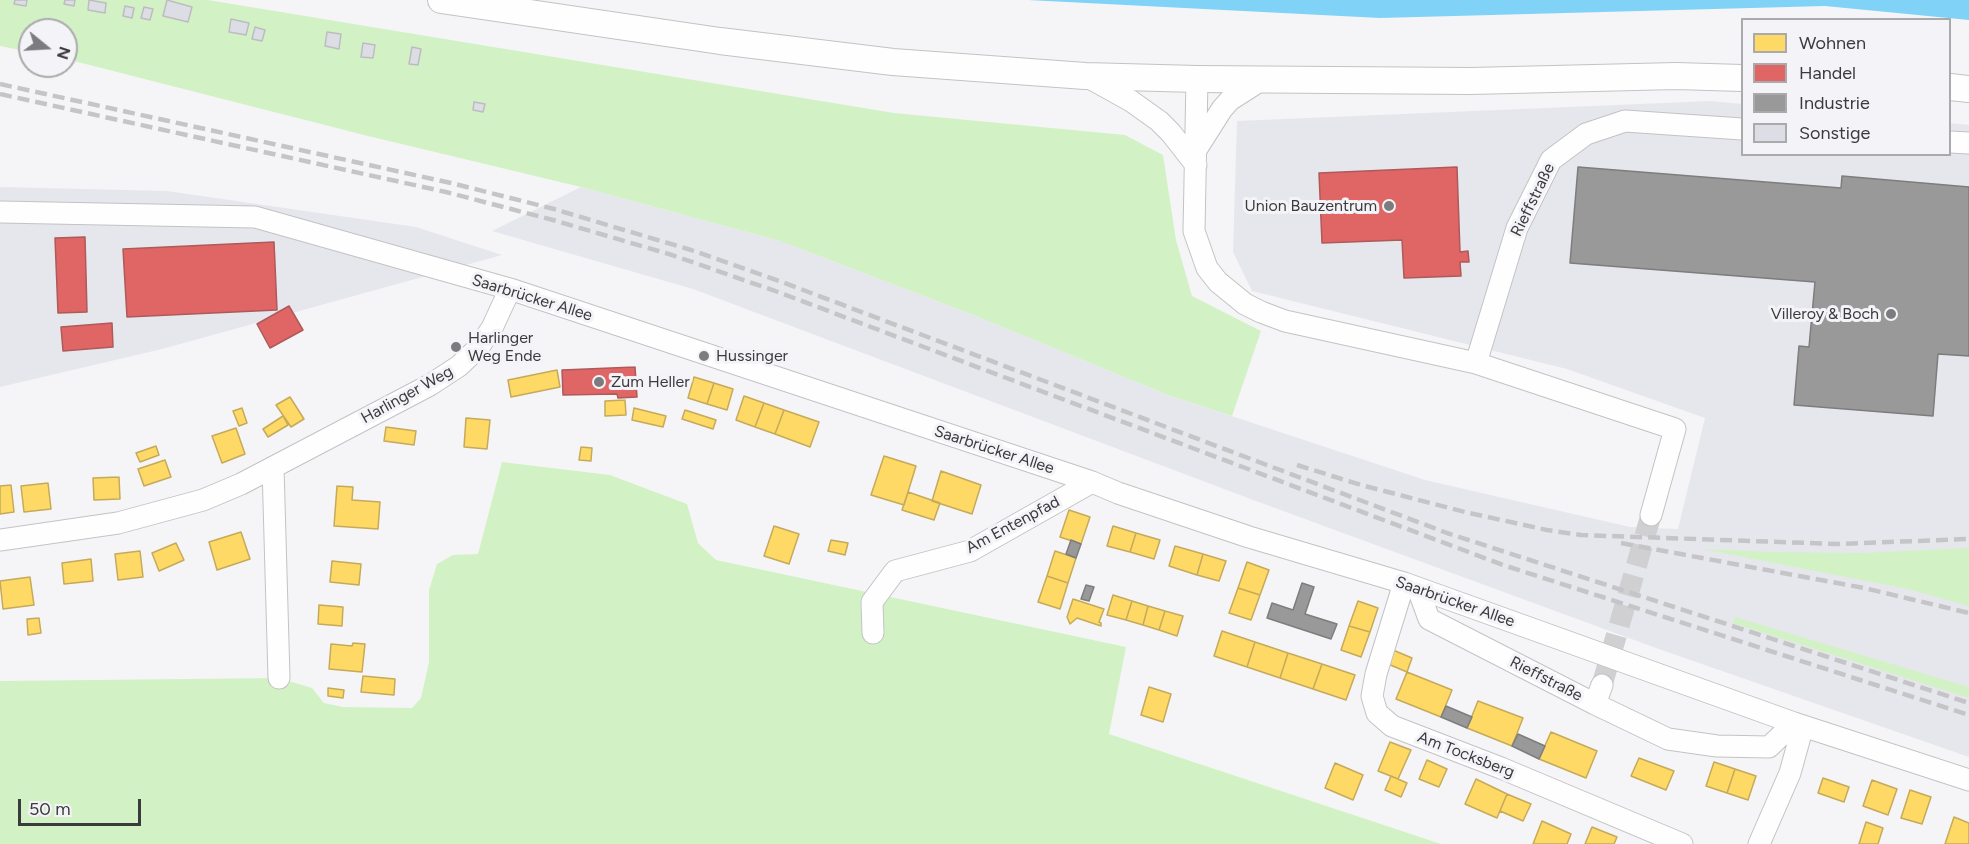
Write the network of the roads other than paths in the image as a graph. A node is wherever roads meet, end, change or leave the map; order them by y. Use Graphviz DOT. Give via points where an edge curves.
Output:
graph roads {
  1 [pos="441,0"];
  2 [pos="1084,76"];
  3 [pos="1741,78"];
  4 [pos="1197,79"];
  5 [pos="1263,79"];
  6 [pos="1951,87"];
  7 [pos="1969,89"];
  8 [pos="1741,129"];
  9 [pos="1951,142"];
  10 [pos="1969,144"];
  11 [pos="1196,158"];
  12 [pos="0,212"];
  13 [pos="510,290"];
  14 [pos="1476,363"];
  15 [pos="273,467"];
  16 [pos="1092,482"];
  17 [pos="1652,515"];
  18 [pos="0,540"];
  19 [pos="1411,586"];
  20 [pos="873,633"];
  21 [pos="279,678"];
  22 [pos="1799,724"];
  23 [pos="1969,780"];
  24 [pos="1682,844"];
  25 [pos="1759,844"];
  1 -- 2 [label="main road" via="893,62"];
  2 -- 4 [label="main road"];
  2 -- 11 [label="street" via="1153,116"];
  3 -- 5 [label="main road"];
  4 -- 5 [label="main road"];
  4 -- 11 [label="street"];
  5 -- 11 [label="street" via="1222,109"];
  6 -- 7 [label="main road"];
  8 -- 14 [label="street, Rieffstraße" via="1625,121 1586,134 1551,160 1517,228"];
  9 -- 10 [label="street"];
  11 -- 14 [label="street" via="1194,231 1207,268 1245,304 1285,321"];
  12 -- 13 [label="street, Saarbrücker Allee" via="255,217"];
  13 -- 15 [label="street, Harlinger Weg" via="492,328 459,366"];
  13 -- 16 [label="street, Saarbrücker Allee"];
  14 -- 17 [label="street" via="1675,429"];
  15 -- 18 [label="street, Harlinger Weg" via="203,500 166,512"];
  15 -- 21 [label="street"];
  16 -- 19 [label="street, Saarbrücker Allee" via="1249,537"];
  16 -- 20 [label="street, Am Entenpfad" via="970,551 895,571 872,602"];
  19 -- 22 [label="street, Saarbrücker Allee"];
  19 -- 22 [label="street, Rieffstraße" via="1429,619 1598,694 1668,739 1717,746 1769,747"];
  19 -- 24 [label="street, Am Tocksberg" via="1376,674 1372,696 1377,713 1392,726"];
  22 -- 23 [label="street, Saarbrücker Allee"];
  22 -- 25 [label="street" via="1790,772"];
}
